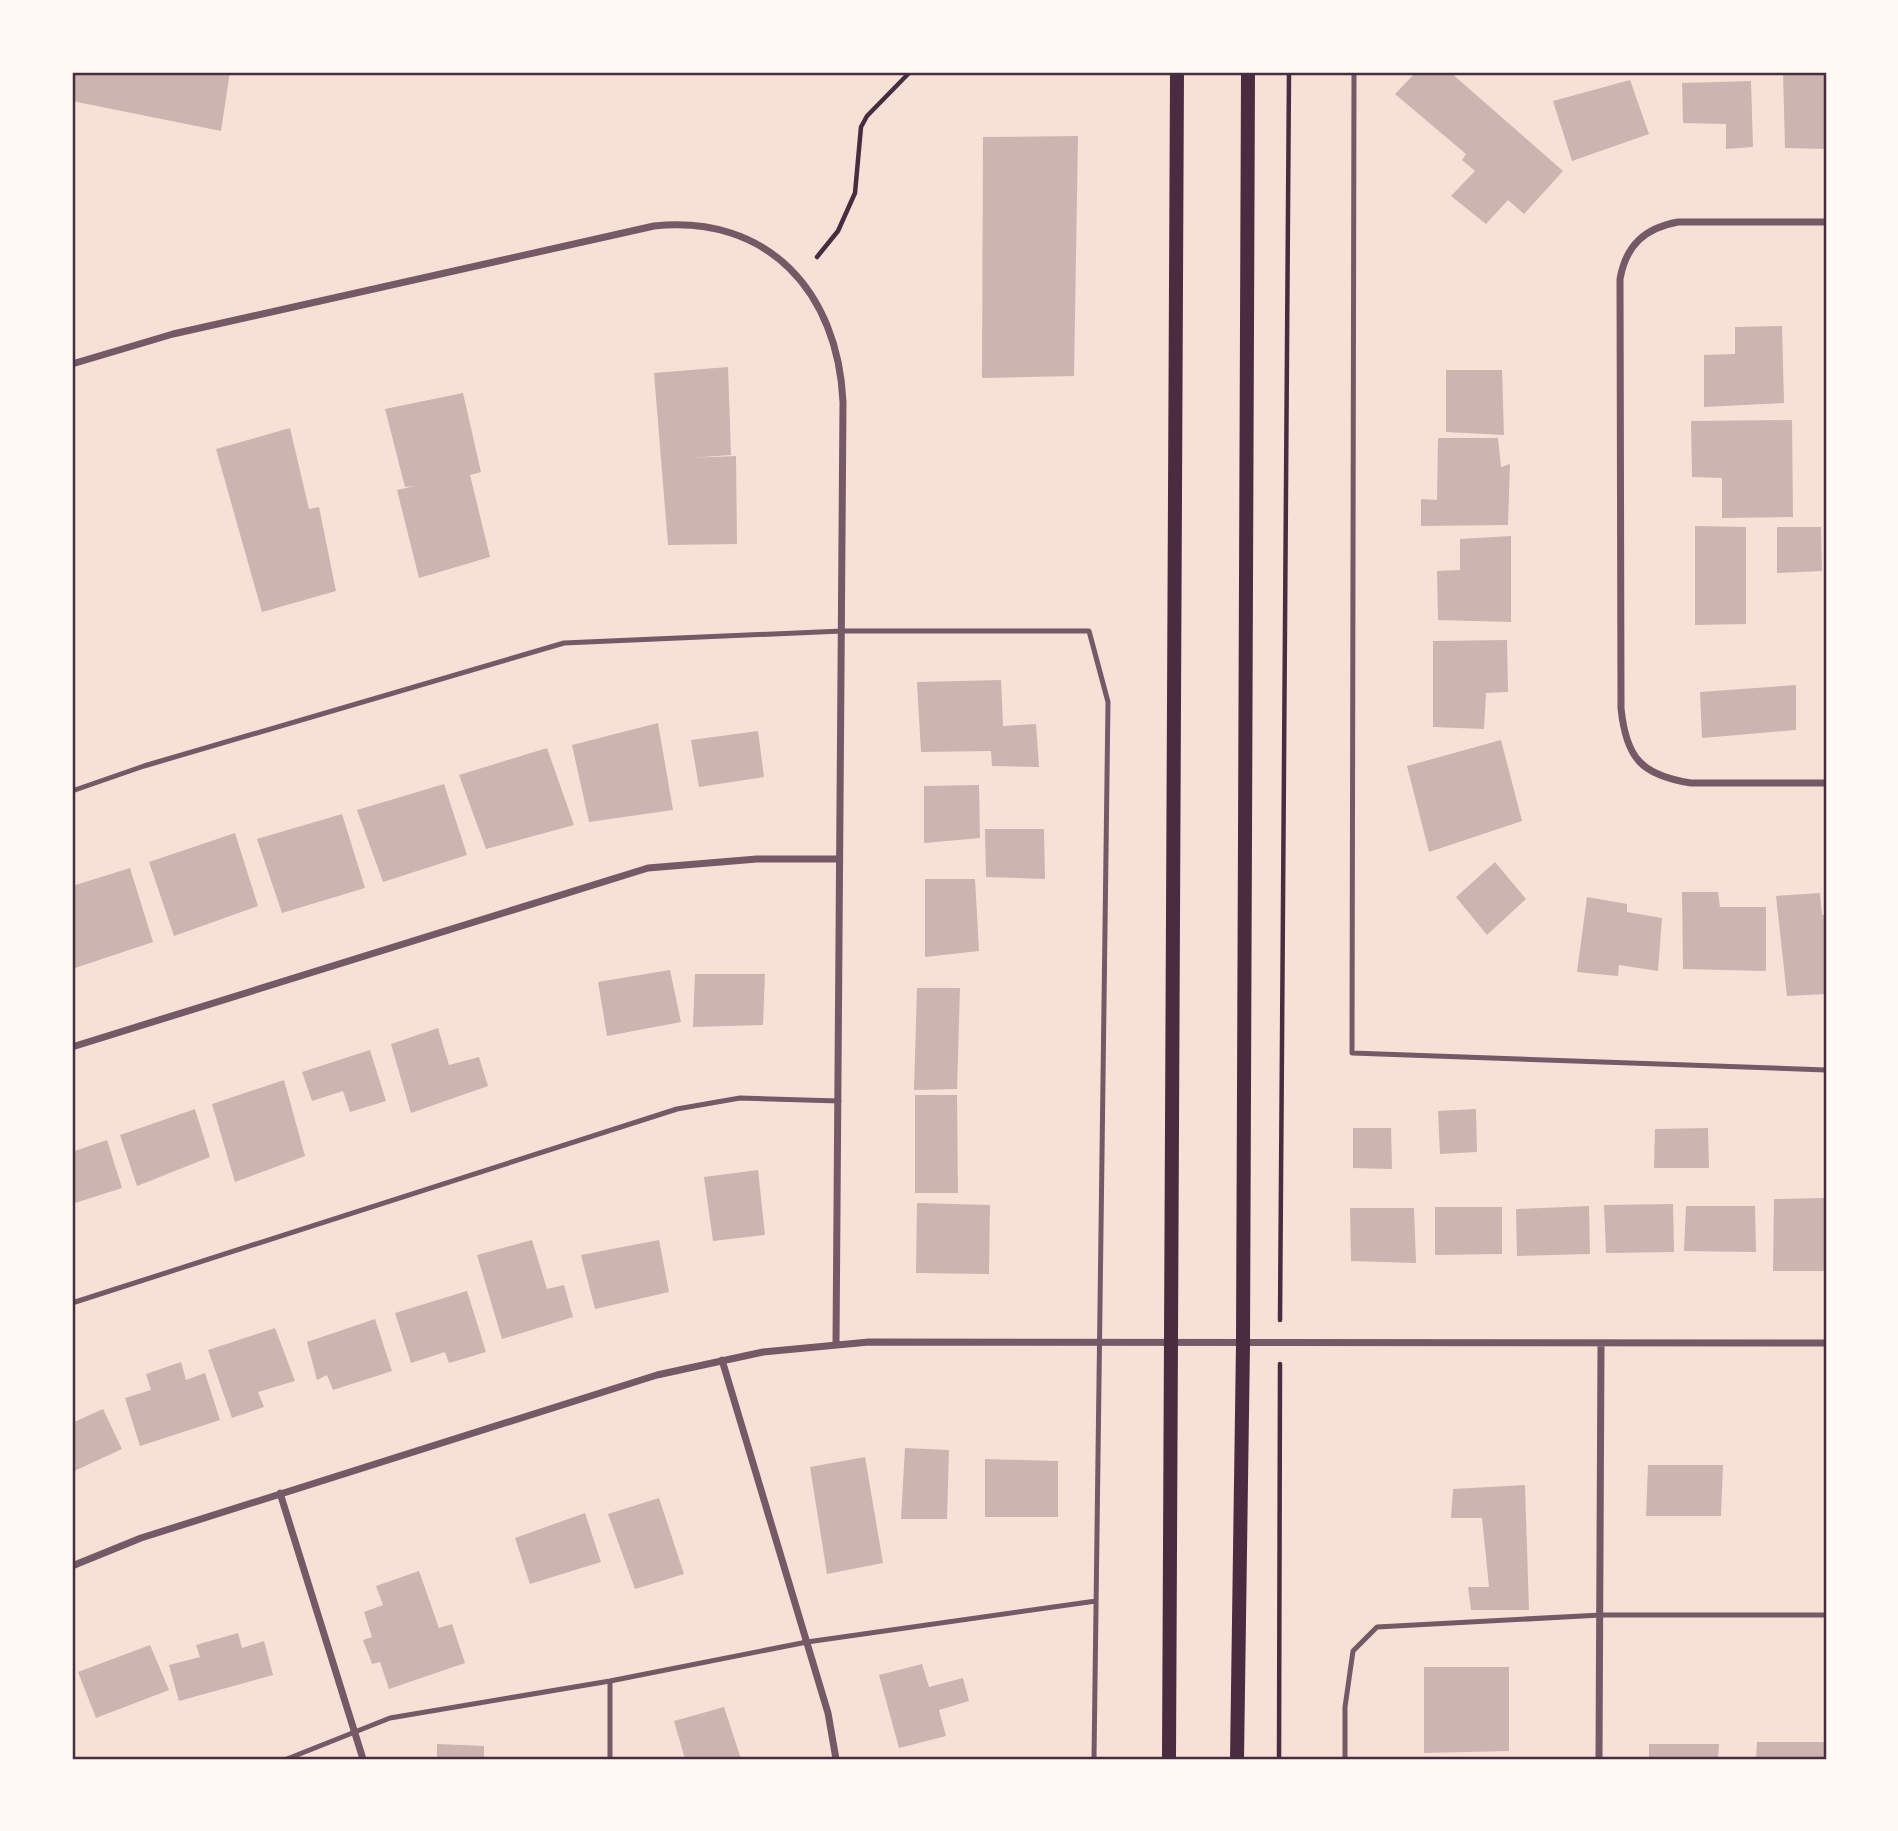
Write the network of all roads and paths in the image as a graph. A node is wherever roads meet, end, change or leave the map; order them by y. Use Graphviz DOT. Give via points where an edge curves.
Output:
graph roads {
  1 [pos="910,72"];
  2 [pos="1177,72"];
  3 [pos="1248,72"];
  4 [pos="1289,72"];
  5 [pos="1354,72"];
  6 [pos="1826,222"];
  7 [pos="817,257"];
  8 [pos="72,364"];
  9 [pos="842,631"];
  10 [pos="1826,783"];
  11 [pos="72,791"];
  12 [pos="839,859"];
  13 [pos="72,1047"];
  14 [pos="1826,1070"];
  15 [pos="839,1101"];
  16 [pos="1280,1301"];
  17 [pos="72,1303"];
  18 [pos="836,1343"];
  19 [pos="1826,1343"];
  20 [pos="1100,1344"];
  21 [pos="1171,1344"];
  22 [pos="1243,1344"];
  23 [pos="1601,1344"];
  24 [pos="722,1360"];
  25 [pos="1280,1385"];
  26 [pos="280,1493"];
  27 [pos="72,1566"];
  28 [pos="1096,1601"];
  29 [pos="1601,1615"];
  30 [pos="1826,1615"];
  31 [pos="807,1642"];
  32 [pos="610,1681"];
  33 [pos="356,1730"];
  34 [pos="286,1759"];
  35 [pos="363,1759"];
  36 [pos="610,1759"];
  37 [pos="836,1759"];
  38 [pos="1094,1759"];
  39 [pos="1169,1759"];
  40 [pos="1237,1759"];
  41 [pos="1279,1759"];
  42 [pos="1345,1759"];
  43 [pos="1599,1759"];
  1 -- 7 [label="path" via="861,127 855,193 838,231"];
  2 -- 21 [label="main road"];
  3 -- 22 [label="main road"];
  4 -- 16 [label="path"];
  5 -- 14 [label="lane" via="1353,1053"];
  6 -- 10 [label="street" via="1661,225 1636,240 1620,279 1621,708 1629,749 1641,766 1672,780"];
  8 -- 9 [label="street" via="173,334 654,226 696,225 744,238 781,259 799,277 825,315 839,356"];
  9 -- 11 [label="lane" via="565,643"];
  9 -- 12 [label="street"];
  9 -- 20 [label="lane" via="1089,631 1108,702"];
  12 -- 13 [label="street" via="746,859 648,868"];
  12 -- 15 [label="street"];
  15 -- 17 [label="lane" via="740,1098 677,1109"];
  15 -- 18 [label="street"];
  18 -- 20 [label="street"];
  18 -- 24 [label="street"];
  19 -- 23 [label="street"];
  20 -- 21 [label="street"];
  20 -- 28 [label="lane"];
  21 -- 22 [label="street"];
  21 -- 39 [label="main road"];
  22 -- 23 [label="street"];
  22 -- 40 [label="main road"];
  23 -- 29 [label="street"];
  24 -- 26 [label="street" via="657,1375"];
  24 -- 31 [label="street"];
  25 -- 41 [label="path"];
  26 -- 27 [label="street" via="141,1538"];
  26 -- 33 [label="street"];
  28 -- 31 [label="lane"];
  28 -- 38 [label="lane"];
  29 -- 30 [label="lane"];
  29 -- 42 [label="lane" via="1377,1628 1353,1651 1345,1707"];
  29 -- 43 [label="street"];
  31 -- 32 [label="lane"];
  31 -- 37 [label="street"];
  32 -- 33 [label="lane" via="390,1718"];
  32 -- 36 [label="lane"];
  33 -- 34 [label="lane"];
  33 -- 35 [label="street"];
}
